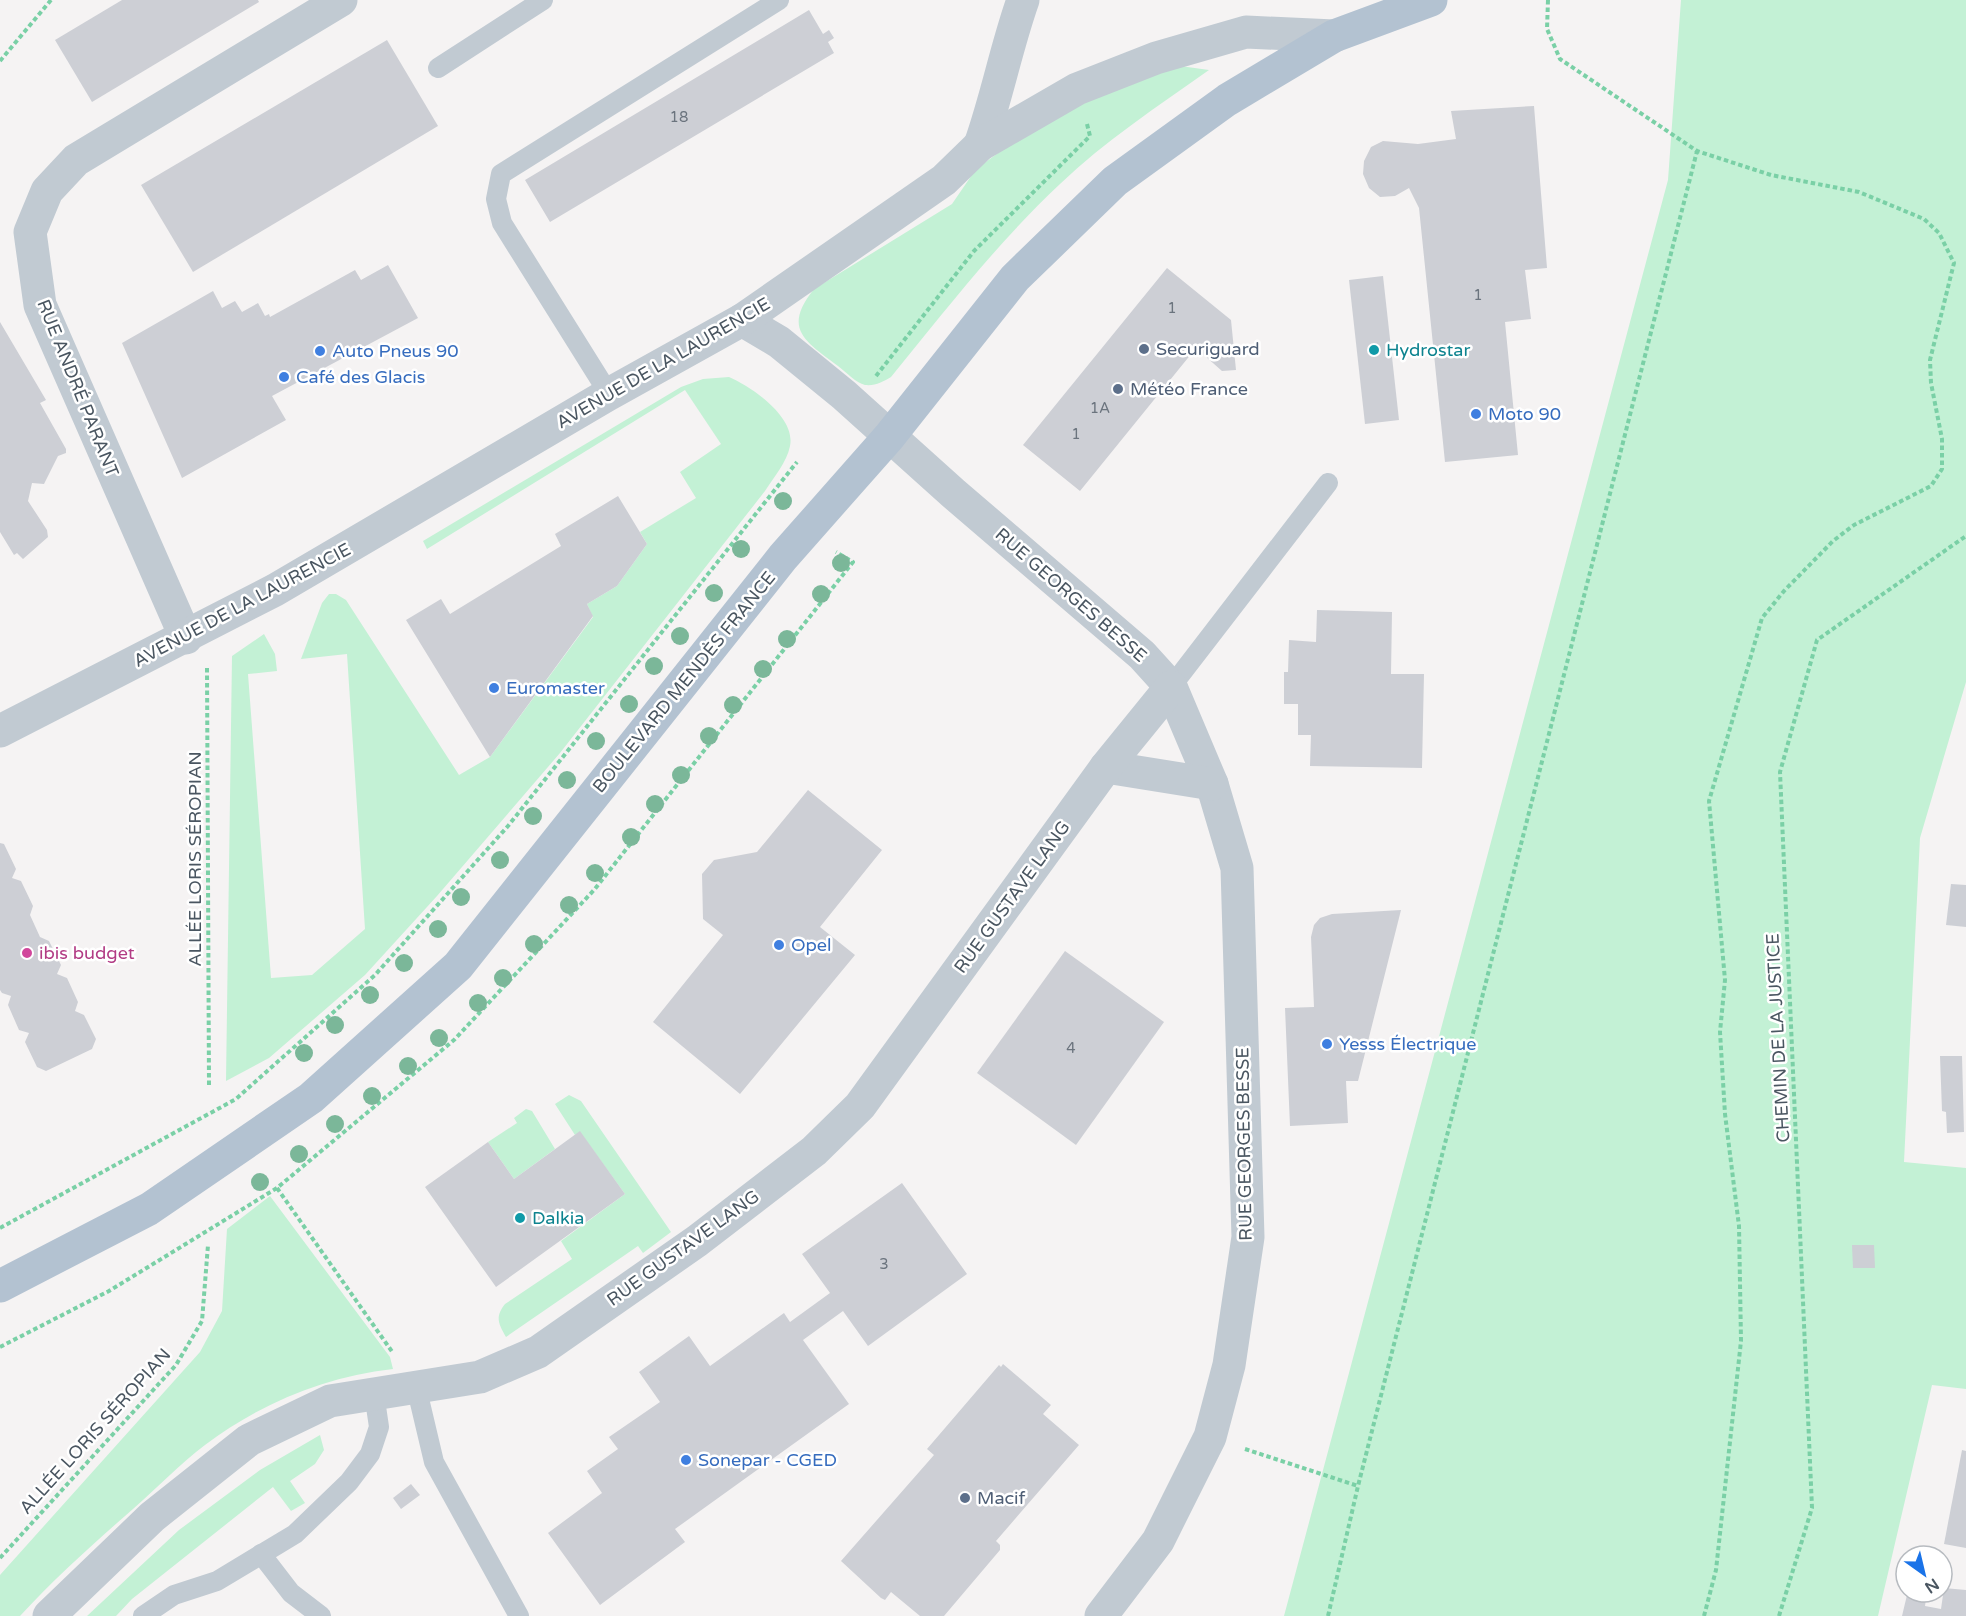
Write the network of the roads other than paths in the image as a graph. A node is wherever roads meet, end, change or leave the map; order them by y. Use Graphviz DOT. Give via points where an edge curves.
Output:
graph roads {
  1 [pos="341,0"];
  2 [pos="543,0"];
  3 [pos="779,0"];
  4 [pos="1023,0"];
  5 [pos="1431,0"];
  6 [pos="1334,36"];
  7 [pos="438,68"];
  8 [pos="980,145"];
  9 [pos="742,320"];
  10 [pos="609,394"];
  11 [pos="890,437"];
  12 [pos="1328,483"];
  13 [pos="186,638"];
  14 [pos="1171,687"];
  15 [pos="0,731"];
  16 [pos="1106,767"];
  17 [pos="1212,784"];
  18 [pos="0,1286"];
  19 [pos="416,1386"];
  20 [pos="374,1393"];
  21 [pos="261,1554"];
  22 [pos="50,1616"];
  23 [pos="143,1616"];
  24 [pos="321,1616"];
  25 [pos="519,1616"];
  26 [pos="1101,1616"];
  1 -- 13 [label="street, RUE ANDRÉ PARANT" via="76,160 46,191 30,232 40,305"];
  2 -- 7 [label="lane"];
  3 -- 10 [label="lane" via="501,174 496,199 502,223"];
  4 -- 8 [label="street"];
  5 -- 6 [label="main road, AVENUE DE LA LAURENCIE"];
  6 -- 8 [label="street, AVENUE DE LA LAURENCIE" via="1246,32 1156,58 1077,89"];
  6 -- 11 [label="main road, BOULEVARD MENDÈS FRANCE" via="1227,100 1115,181 1015,278"];
  8 -- 9 [label="street, AVENUE DE LA LAURENCIE" via="944,180"];
  9 -- 10 [label="street, AVENUE DE LA LAURENCIE"];
  9 -- 11 [label="street, RUE GEORGES BESSE" via="779,342"];
  10 -- 13 [label="street, AVENUE DE LA LAURENCIE"];
  11 -- 14 [label="street, RUE GEORGES BESSE" via="1142,655"];
  11 -- 18 [label="main road, BOULEVARD MENDÈS FRANCE" via="783,557 458,966 310,1098 149,1209"];
  12 -- 14 [label="lane"];
  13 -- 15 [label="street, AVENUE DE LA LAURENCIE"];
  14 -- 16 [label="street, RUE GUSTAVE LANG"];
  14 -- 17 [label="street, RUE GEORGES BESSE"];
  16 -- 17 [label="street"];
  16 -- 19 [label="street, RUE GUSTAVE LANG" via="860,1106 814,1151 697,1241 538,1352 480,1377"];
  17 -- 26 [label="street, RUE GEORGES BESSE" via="1237,868 1248,1237 1229,1365 1210,1437 1158,1541"];
  19 -- 20 [label="street, RUE GUSTAVE LANG"];
  19 -- 25 [label="lane" via="434,1462"];
  20 -- 21 [label="lane" via="379,1427 370,1454 349,1482 295,1534"];
  20 -- 22 [label="street, RUE GUSTAVE LANG" via="330,1401 249,1440 152,1517"];
  21 -- 23 [label="lane" via="217,1581 174,1595"];
  21 -- 24 [label="lane" via="291,1593"];
}
